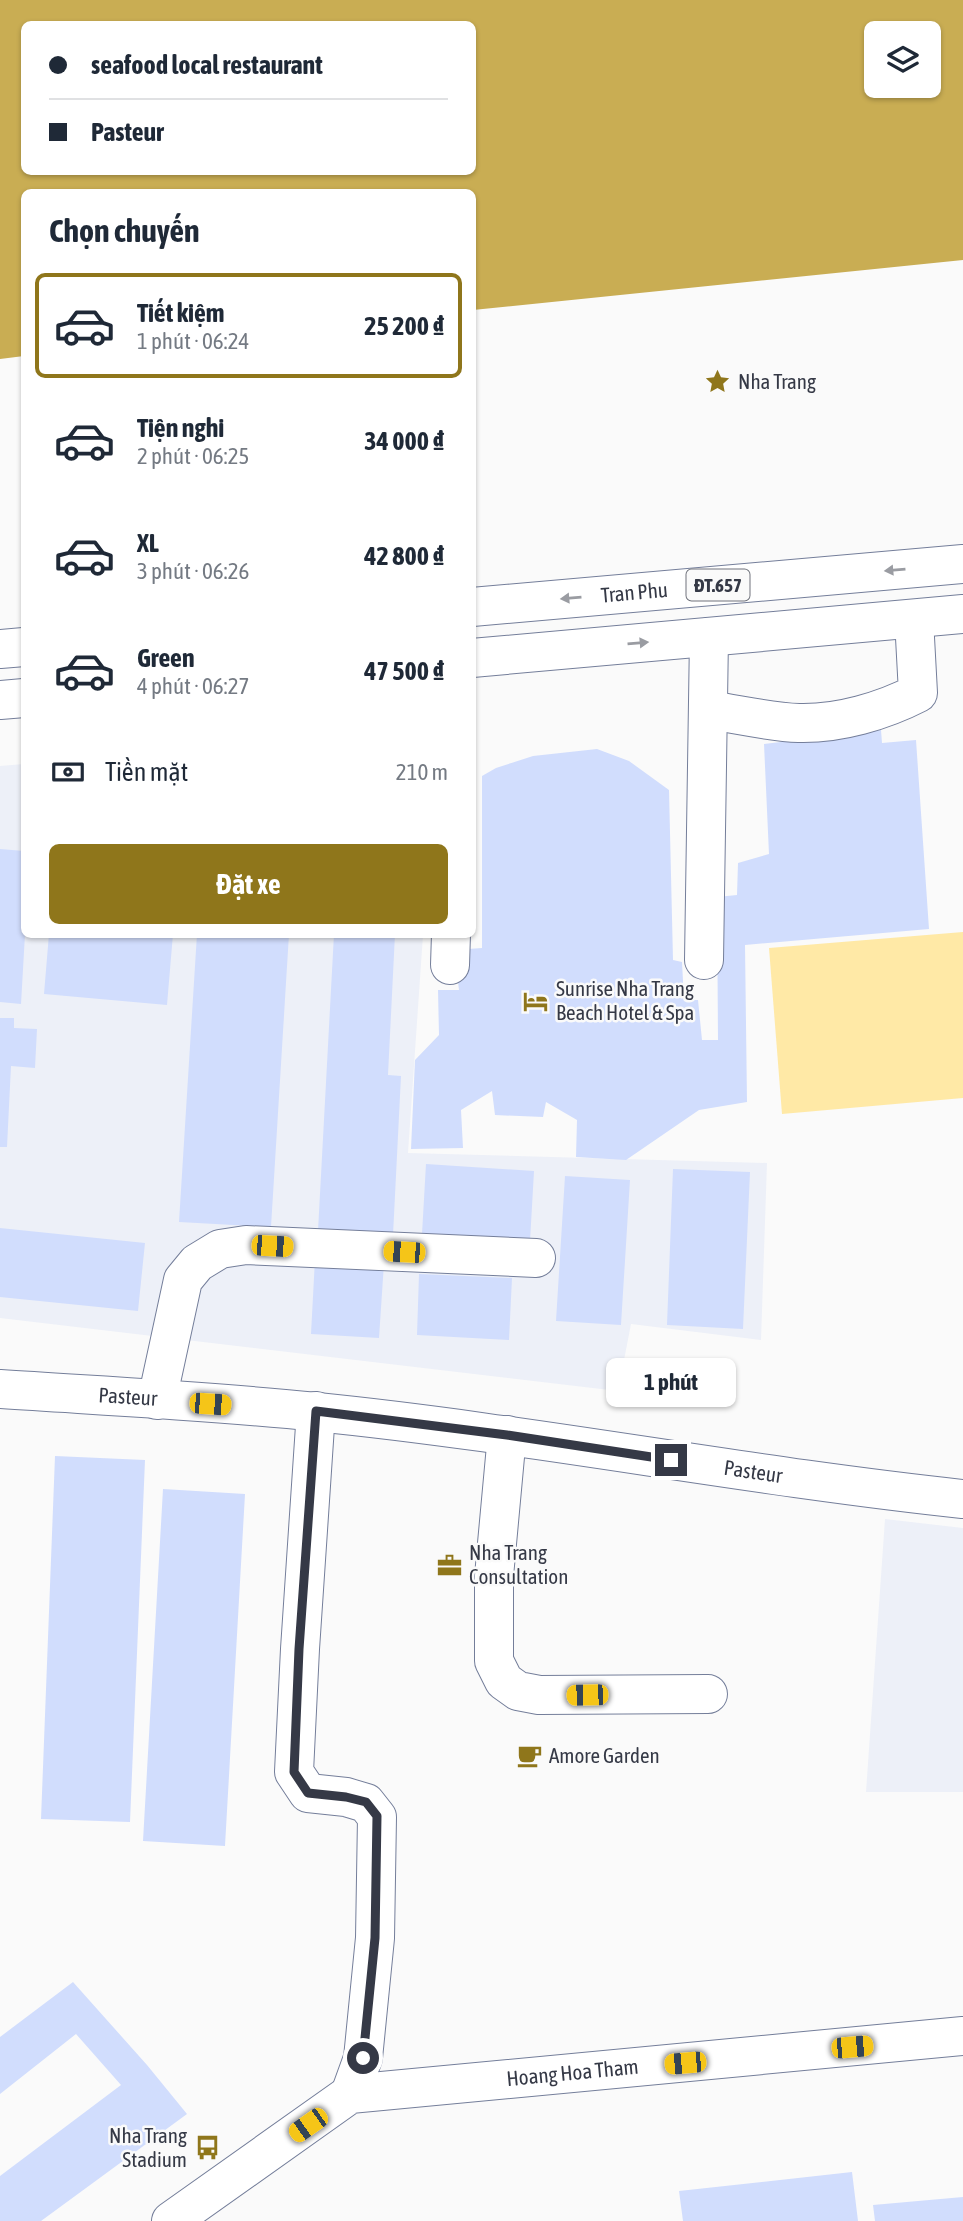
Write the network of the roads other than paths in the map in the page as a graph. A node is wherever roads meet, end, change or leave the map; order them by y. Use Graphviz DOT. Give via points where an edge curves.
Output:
graph roads {
  1 [pos="963,564"];
  2 [pos="476,607"];
  3 [pos="963,614"];
  4 [pos="914,619"];
  5 [pos="709,637"];
  6 [pos="21,647"];
  7 [pos="0,649"];
  8 [pos="476,658"];
  9 [pos="21,698"];
  10 [pos="0,700"];
  11 [pos="708,710"];
  12 [pos="704,960"];
  13 [pos="536,1258"];
  14 [pos="0,1389"];
  15 [pos="156,1400"];
  16 [pos="316,1411"];
  17 [pos="507,1435"];
  18 [pos="963,1499"];
  19 [pos="708,1693"];
  20 [pos="963,2036"];
  21 [pos="351,2094"];
  22 [pos="171,2221"];
  1 -- 2 [label="street, Tran Phu / ĐT.657, one-way"];
  3 -- 4 [label="street"];
  4 -- 5 [label="street"];
  4 -- 11 [label="street" via="918,693 894,705 845,718 799,723"];
  8 -- 5 [label="street, one-way"];
  5 -- 11 [label="street"];
  6 -- 7 [label="street"];
  9 -- 10 [label="street"];
  11 -- 12 [label="street"];
  13 -- 15 [label="street" via="246,1245 220,1249 197,1263 183,1280"];
  14 -- 15 [label="street, Pasteur"];
  15 -- 16 [label="street, Pasteur"];
  16 -- 17 [label="street, Pasteur"];
  16 -- 21 [label="street" via="294,1772 308,1793 366,1802 377,1816 373,1951 363,2058"];
  17 -- 18 [label="street, Pasteur"];
  17 -- 19 [label="street" via="494,1576 494,1661 503,1681 517,1691 539,1695"];
  20 -- 21 [label="street, Hoang Hoa Tham"];
  21 -- 22 [label="street"];
}
